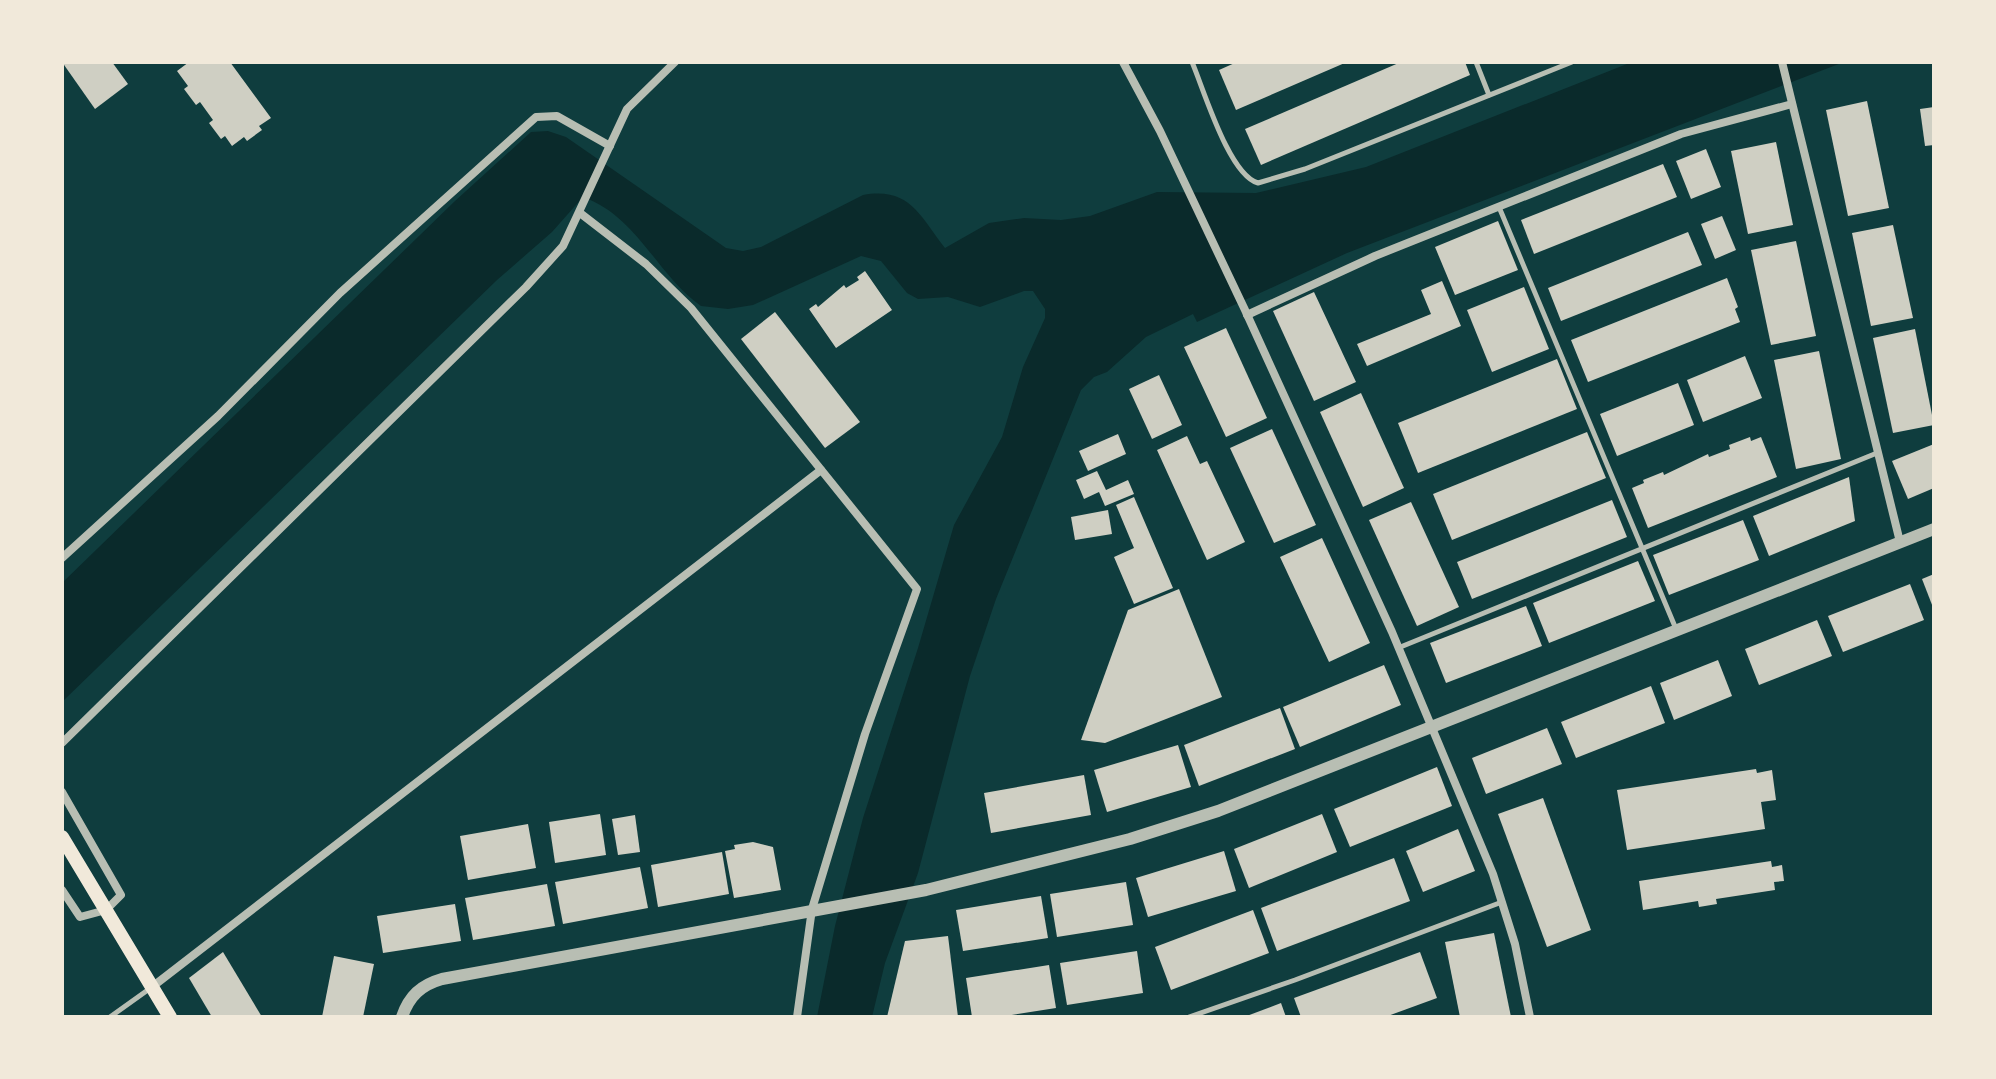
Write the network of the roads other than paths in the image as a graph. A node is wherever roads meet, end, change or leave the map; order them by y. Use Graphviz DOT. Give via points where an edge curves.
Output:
graph roads {
  1 [pos="675,62"];
  2 [pos="1123,62"];
  3 [pos="1192,62"];
  4 [pos="1476,62"];
  5 [pos="1572,62"];
  6 [pos="1782,62"];
  7 [pos="1489,95"];
  8 [pos="1792,104"];
  9 [pos="609,150"];
  10 [pos="1499,207"];
  11 [pos="582,209"];
  12 [pos="1246,313"];
  13 [pos="1878,453"];
  14 [pos="821,470"];
  15 [pos="1934,529"];
  16 [pos="1900,542"];
  17 [pos="1643,549"];
  18 [pos="62,558"];
  19 [pos="1677,630"];
  20 [pos="1398,648"];
  21 [pos="1432,727"];
  22 [pos="62,743"];
  23 [pos="62,792"];
  24 [pos="62,837"];
  25 [pos="62,890"];
  26 [pos="1503,901"];
  27 [pos="818,908"];
  28 [pos="106,910"];
  29 [pos="152,987"];
  30 [pos="110,1017"];
  31 [pos="170,1017"];
  32 [pos="402,1017"];
  33 [pos="797,1017"];
  34 [pos="1189,1017"];
  35 [pos="1530,1017"];
  1 -- 9 [label="street" via="627,109"];
  2 -- 12 [label="street"];
  3 -- 7 [label="lane" via="1233,160 1245,177 1258,183"];
  4 -- 7 [label="lane"];
  5 -- 7 [label="lane"];
  6 -- 8 [label="street"];
  8 -- 10 [label="street" via="1681,134"];
  8 -- 13 [label="street"];
  9 -- 11 [label="street"];
  9 -- 18 [label="street" via="557,116 536,117 340,293 218,416"];
  10 -- 12 [label="street"];
  10 -- 17 [label="lane"];
  11 -- 14 [label="street" via="691,308"];
  11 -- 22 [label="street" via="563,246 526,287"];
  12 -- 20 [label="street"];
  13 -- 16 [label="street"];
  13 -- 17 [label="lane"];
  14 -- 27 [label="street" via="917,589 865,734"];
  14 -- 29 [label="street"];
  15 -- 16 [label="street"];
  16 -- 19 [label="street"];
  17 -- 19 [label="lane"];
  17 -- 20 [label="lane"];
  19 -- 21 [label="street"];
  20 -- 21 [label="street"];
  21 -- 26 [label="street"];
  21 -- 27 [label="street" via="1218,811 1130,839 926,890"];
  23 -- 28 [label="street" via="121,895"];
  24 -- 28 [label="main road"];
  25 -- 28 [label="street" via="80,917"];
  26 -- 34 [label="lane"];
  26 -- 35 [label="street"];
  27 -- 32 [label="street" via="442,979 419,989"];
  27 -- 33 [label="street"];
  28 -- 29 [label="main road"];
  29 -- 30 [label="lane"];
  29 -- 31 [label="main road"];
}
